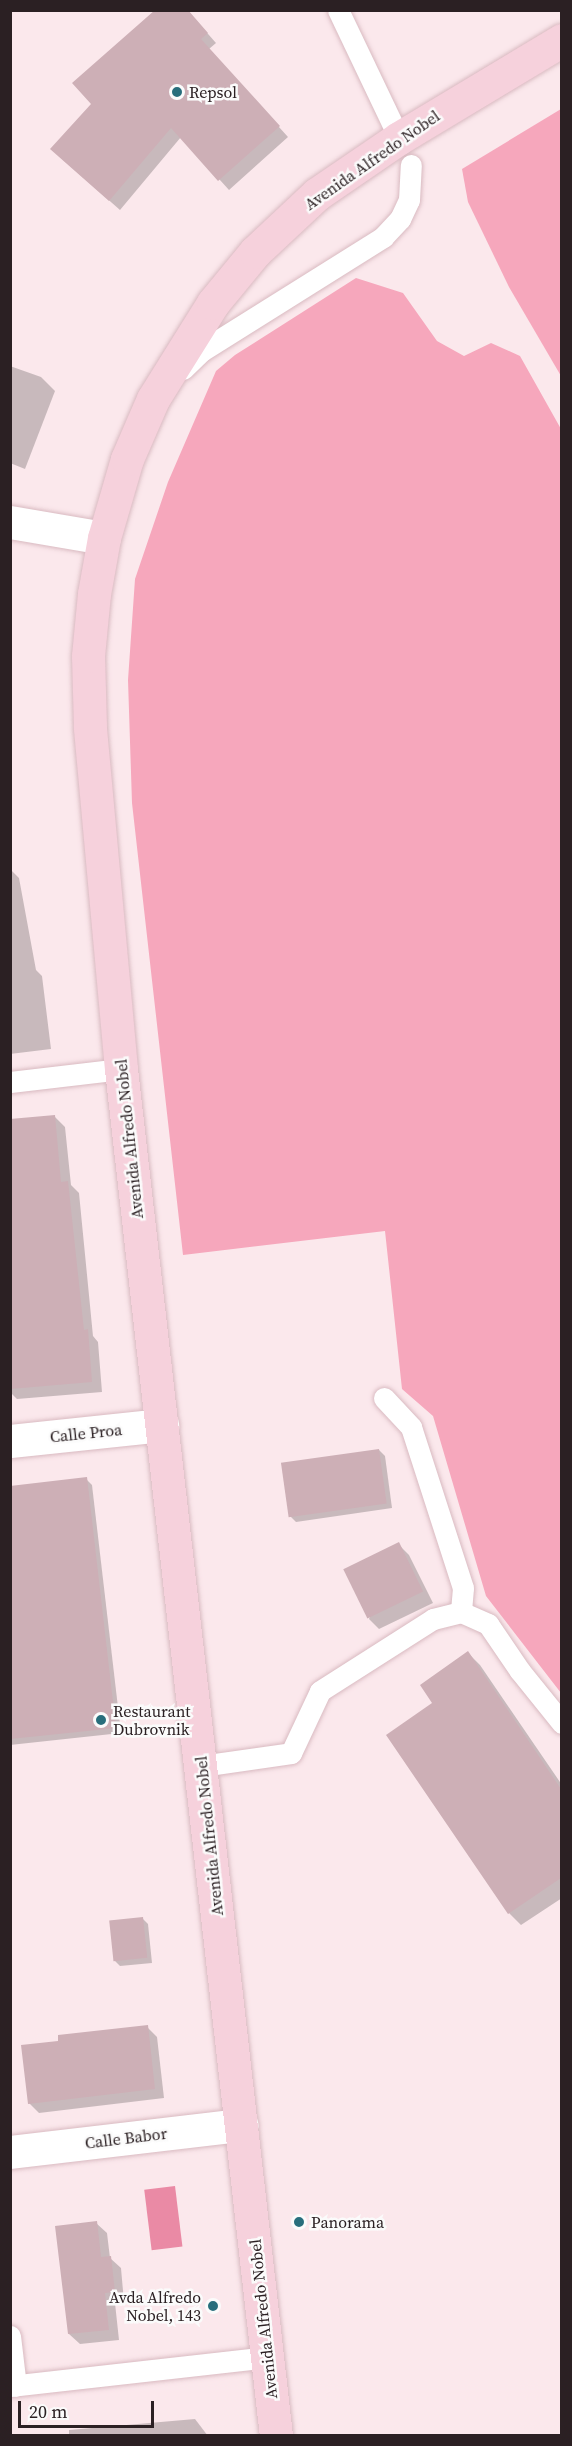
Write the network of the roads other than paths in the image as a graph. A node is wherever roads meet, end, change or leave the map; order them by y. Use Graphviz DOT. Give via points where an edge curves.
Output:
graph roads {
  1 [pos="338,10"];
  2 [pos="561,40"];
  3 [pos="405,151"];
  4 [pos="153,399"];
  5 [pos="10,522"];
  6 [pos="104,538"];
  7 [pos="121,1070"];
  8 [pos="10,1082"];
  9 [pos="384,1398"];
  10 [pos="162,1425"];
  11 [pos="10,1441"];
  12 [pos="461,1612"];
  13 [pos="561,1723"];
  14 [pos="201,1766"];
  15 [pos="241,2125"];
  16 [pos="10,2152"];
  17 [pos="10,2336"];
  18 [pos="268,2357"];
  19 [pos="14,2386"];
  20 [pos="276,2436"];
  1 -- 3 [label="lane"];
  2 -- 3 [label="main road, Avenida Alfredo Nobel"];
  3 -- 4 [label="main road, Avenida Alfredo Nobel" via="317,194 255,252 213,303"];
  3 -- 4 [label="lane" via="409,200 400,219 383,237 203,350"];
  4 -- 6 [label="main road, Avenida Alfredo Nobel" via="127,459"];
  5 -- 6 [label="street"];
  6 -- 7 [label="main road, Avenida Alfredo Nobel" via="88,656 90,727"];
  7 -- 8 [label="lane"];
  7 -- 10 [label="main road, Avenida Alfredo Nobel"];
  9 -- 12 [label="lane" via="411,1427 463,1588"];
  10 -- 11 [label="street, Calle Proa"];
  10 -- 14 [label="main road, Avenida Alfredo Nobel"];
  12 -- 13 [label="lane" via="488,1624"];
  12 -- 14 [label="lane" via="433,1619 320,1690 291,1753"];
  14 -- 15 [label="main road, Avenida Alfredo Nobel"];
  15 -- 16 [label="street, Calle Babor"];
  15 -- 18 [label="main road, Avenida Alfredo Nobel"];
  17 -- 19 [label="lane"];
  18 -- 19 [label="lane"];
  18 -- 20 [label="main road, Avenida Alfredo Nobel"];
}
